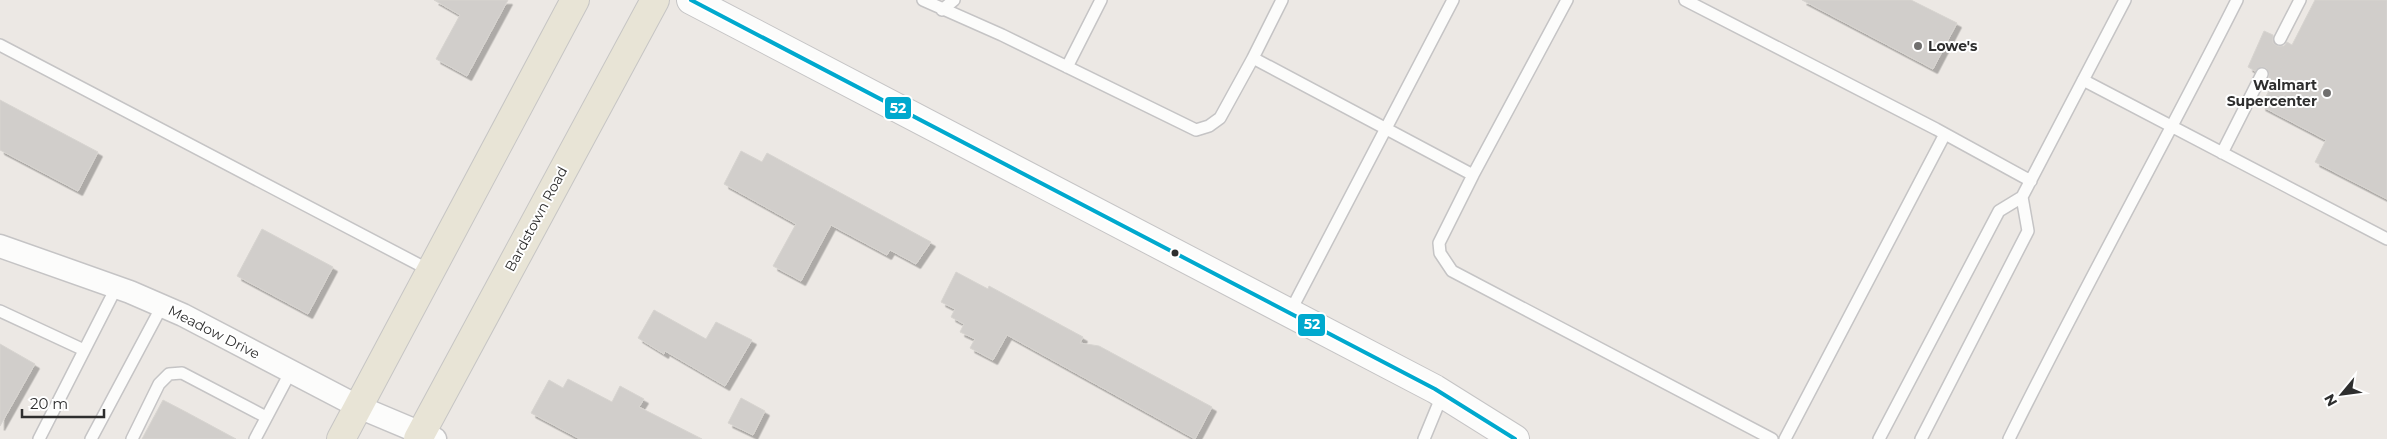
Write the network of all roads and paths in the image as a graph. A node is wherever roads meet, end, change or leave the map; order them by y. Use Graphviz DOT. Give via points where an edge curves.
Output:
graph roads {
  1 [pos="575,0"];
  2 [pos="655,0"];
  3 [pos="691,0"];
  4 [pos="923,0"];
  5 [pos="954,0"];
  6 [pos="1101,0"];
  7 [pos="1282,0"];
  8 [pos="1453,0"];
  9 [pos="1567,0"];
  10 [pos="1685,0"];
  11 [pos="2125,0"];
  12 [pos="2237,0"];
  13 [pos="2300,0"];
  14 [pos="942,10"];
  15 [pos="2280,39"];
  16 [pos="0,45"];
  17 [pos="1253,58"];
  18 [pos="1067,66"];
  19 [pos="2262,74"];
  20 [pos="2083,80"];
  21 [pos="2173,126"];
  22 [pos="1386,129"];
  23 [pos="1945,134"];
  24 [pos="2222,152"];
  25 [pos="1473,175"];
  26 [pos="2031,182"];
  27 [pos="2022,197"];
  28 [pos="2387,239"];
  29 [pos="0,246"];
  30 [pos="431,271"];
  31 [pos="116,288"];
  32 [pos="162,306"];
  33 [pos="0,311"];
  34 [pos="1290,312"];
  35 [pos="84,350"];
  36 [pos="291,371"];
  37 [pos="1443,393"];
  38 [pos="359,407"];
  39 [pos="266,417"];
  40 [pos="425,437"];
  41 [pos="39,439"];
  42 [pos="92,439"];
  43 [pos="132,439"];
  44 [pos="255,439"];
  45 [pos="341,439"];
  46 [pos="1424,439"];
  47 [pos="1515,439"];
  48 [pos="1772,439"];
  49 [pos="1785,439"];
  50 [pos="1879,439"];
  51 [pos="1921,439"];
  52 [pos="2008,439"];
  1 -- 30 [label="main road"];
  2 -- 40 [label="main road, Bardstown Road"];
  3 -- 34 [label="street"];
  4 -- 14 [label="lane"];
  5 -- 14 [label="lane"];
  6 -- 18 [label="lane"];
  7 -- 17 [label="lane"];
  8 -- 22 [label="lane"];
  9 -- 25 [label="lane"];
  10 -- 23 [label="lane"];
  11 -- 20 [label="lane"];
  12 -- 21 [label="lane"];
  13 -- 15 [label="lane"];
  14 -- 18 [label="lane"];
  16 -- 30 [label="lane"];
  17 -- 18 [label="lane" via="1220,118 1196,130"];
  17 -- 22 [label="lane"];
  19 -- 24 [label="lane"];
  20 -- 21 [label="lane"];
  20 -- 26 [label="lane"];
  21 -- 24 [label="lane"];
  21 -- 52 [label="lane"];
  22 -- 25 [label="lane"];
  22 -- 34 [label="lane"];
  23 -- 26 [label="lane"];
  23 -- 49 [label="lane"];
  24 -- 28 [label="lane"];
  25 -- 48 [label="lane" via="1439,243 1440,253 1452,271"];
  26 -- 27 [label="lane"];
  27 -- 50 [label="lane" via="1999,211"];
  27 -- 51 [label="lane" via="2028,231"];
  29 -- 31 [label="street, Meadow Drive"];
  30 -- 38 [label="main road"];
  31 -- 32 [label="street, Meadow Drive"];
  31 -- 35 [label="lane"];
  32 -- 36 [label="street, Meadow Drive"];
  32 -- 42 [label="lane"];
  33 -- 35 [label="lane"];
  34 -- 37 [label="street"];
  35 -- 41 [label="lane"];
  36 -- 38 [label="street, Meadow Drive"];
  36 -- 39 [label="lane"];
  37 -- 46 [label="lane"];
  37 -- 47 [label="street"];
  38 -- 40 [label="street, Meadow Drive"];
  38 -- 45 [label="main road"];
  39 -- 43 [label="lane" via="182,373 169,374 158,384"];
  39 -- 44 [label="lane"];
}
